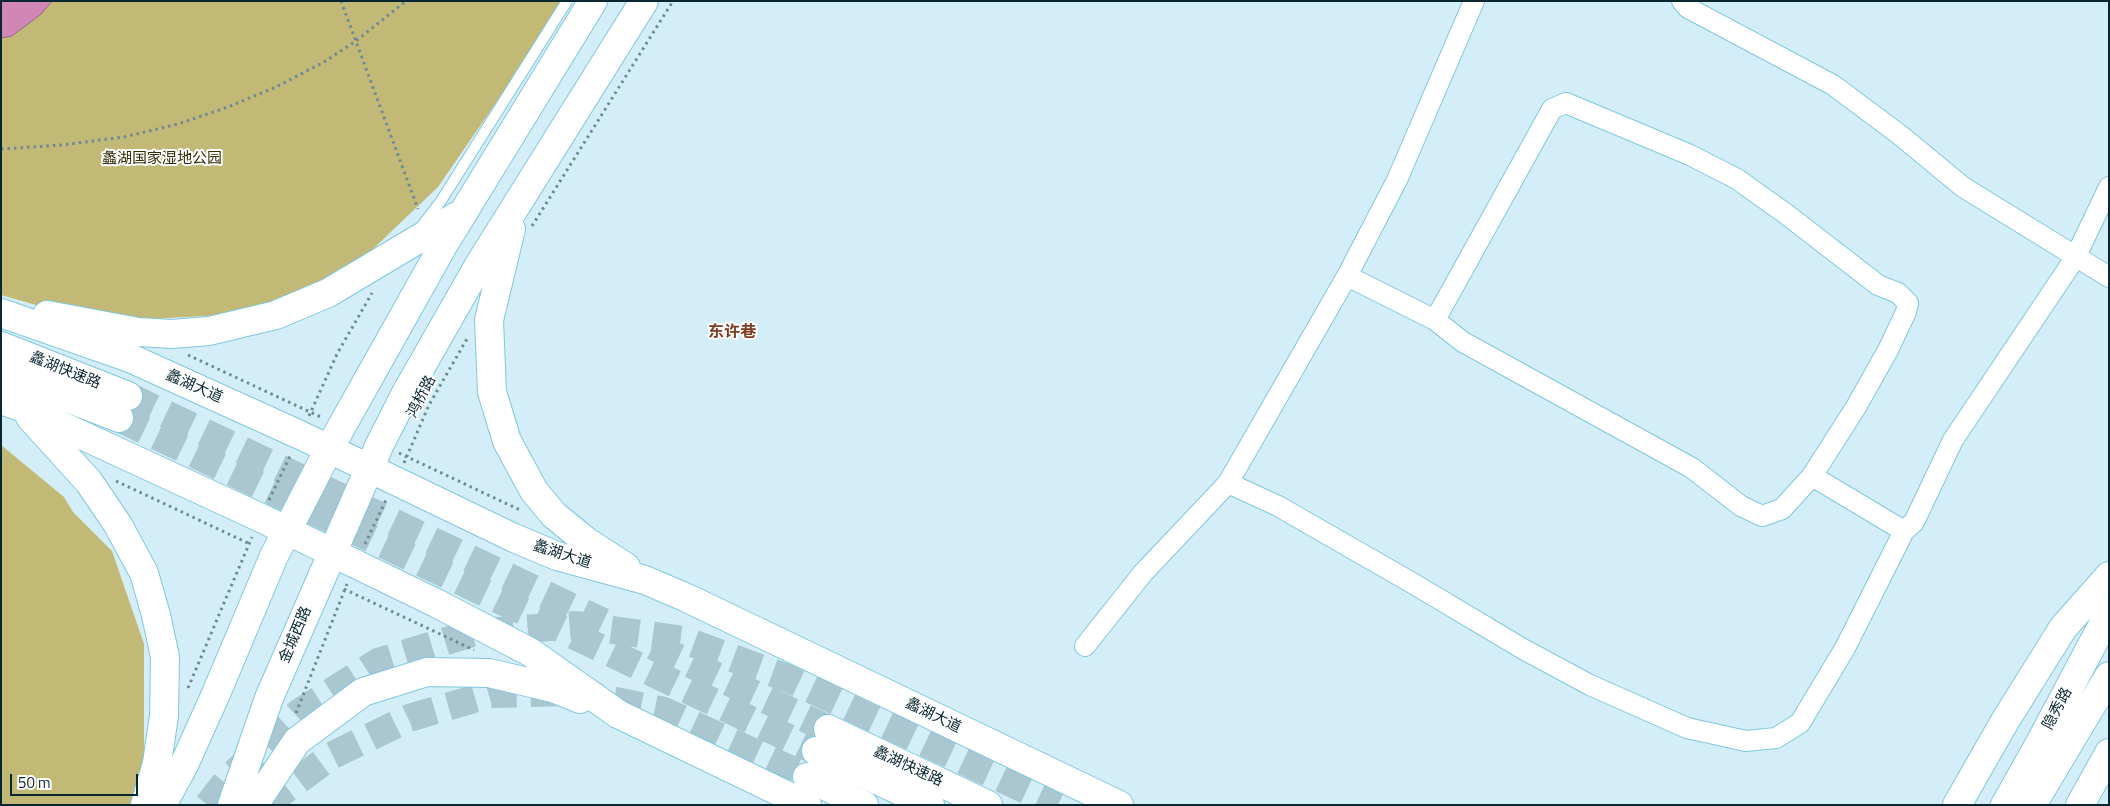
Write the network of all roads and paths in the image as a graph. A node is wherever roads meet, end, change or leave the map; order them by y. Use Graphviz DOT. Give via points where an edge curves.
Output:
graph roads {
  1 [pos="341,1"];
  2 [pos="406,1"];
  3 [pos="567,1"];
  4 [pos="593,1"];
  5 [pos="644,1"];
  6 [pos="673,1"];
  7 [pos="1474,1"];
  8 [pos="1665,1"];
  9 [pos="1685,5"];
  10 [pos="356,41"];
  11 [pos="1,149"];
  12 [pos="2109,187"];
  13 [pos="517,205"];
  14 [pos="463,213"];
  15 [pos="424,223"];
  16 [pos="531,228"];
  17 [pos="403,250"];
  18 [pos="2075,258"];
  19 [pos="1347,276"];
  20 [pos="2109,277"];
  21 [pos="374,289"];
  22 [pos="1,303"];
  23 [pos="1,313"];
  24 [pos="1435,320"];
  25 [pos="472,330"];
  26 [pos="1,346"];
  27 [pos="1,372"];
  28 [pos="11,403"];
  29 [pos="300,435"];
  30 [pos="329,449"];
  31 [pos="369,468"];
  32 [pos="1812,476"];
  33 [pos="395,481"];
  34 [pos="1228,483"];
  35 [pos="261,518"];
  36 [pos="376,522"];
  37 [pos="287,531"];
  38 [pos="1904,531"];
  39 [pos="331,552"];
  40 [pos="356,564"];
  41 [pos="2109,576"];
  42 [pos="645,580"];
  43 [pos="2109,613"];
  44 [pos="1085,646"];
  45 [pos="2109,676"];
  46 [pos="185,694"];
  47 [pos="618,714"];
  48 [pos="294,718"];
  49 [pos="2109,753"];
  50 [pos="807,777"];
  51 [pos="145,805"];
  52 [pos="162,805"];
  53 [pos="232,805"];
  54 [pos="254,805"];
  55 [pos="807,805"];
  56 [pos="864,805"];
  57 [pos="930,805"];
  58 [pos="988,805"];
  59 [pos="1119,805"];
  60 [pos="1957,805"];
  61 [pos="2005,805"];
  62 [pos="2032,805"];
  63 [pos="2080,805"];
  1 -- 10 [label="path"];
  2 -- 10 [label="path"];
  3 -- 15 [label="lane"];
  4 -- 14 [label="main road"];
  5 -- 13 [label="main road, 金城西路"];
  6 -- 16 [label="path"];
  7 -- 19 [label="street" via="1397,180"];
  8 -- 9 [label="street"];
  9 -- 18 [label="street" via="1833,85 1963,187"];
  10 -- 11 [label="path" via="276,87 178,124 124,138"];
  10 -- 15 [label="path"];
  12 -- 18 [label="street"];
  13 -- 31 [label="main road, 金城西路" via="406,393"];
  13 -- 42 [label="main road" via="490,320 492,392 507,440 534,491 554,515"];
  14 -- 17 [label="main road"];
  14 -- 30 [label="main road"];
  15 -- 17 [label="lane"];
  17 -- 22 [label="main road" via="328,293 276,315 209,331 138,332 66,320"];
  18 -- 20 [label="street"];
  18 -- 38 [label="street" via="1953,440 1914,522"];
  19 -- 24 [label="street"];
  19 -- 34 [label="street"];
  21 -- 29 [label="path" via="337,354"];
  23 -- 29 [label="main road, 蠡湖大道" via="130,358"];
  24 -- 32 [label="street" via="1463,342 1692,468 1741,506 1762,516 1782,509"];
  24 -- 32 [label="street" via="1552,109 1566,104 1575,106 1690,155 1736,179 1878,285 1898,293 1908,303 1888,350"];
  25 -- 33 [label="path, 鸿桥路" via="429,405"];
  26 -- 27 [label="main road, 蠡湖快速路" via="124,407"];
  28 -- 35 [label="main road"];
  28 -- 51 [label="main road" via="89,482 118,525 144,573 165,657 164,716 157,763"];
  29 -- 30 [label="main road, 蠡湖大道"];
  29 -- 35 [label="path"];
  30 -- 31 [label="main road, 蠡湖大道"];
  30 -- 37 [label="main road"];
  31 -- 33 [label="main road, 蠡湖大道"];
  31 -- 39 [label="main road, 金城西路"];
  32 -- 38 [label="street"];
  33 -- 36 [label="path, 鸿桥路"];
  33 -- 42 [label="main road, 蠡湖大道" via="557,556"];
  34 -- 38 [label="street" via="1278,506 1590,685 1687,728 1746,741 1776,738 1800,723 1845,648"];
  34 -- 44 [label="street" via="1143,573"];
  35 -- 37 [label="main road"];
  35 -- 46 [label="path"];
  36 -- 40 [label="path, 金城西路"];
  37 -- 39 [label="main road"];
  37 -- 52 [label="main road" via="215,696"];
  39 -- 40 [label="main road"];
  39 -- 53 [label="main road, 金城西路" via="269,698"];
  40 -- 47 [label="main road" via="530,652"];
  40 -- 48 [label="path, 金城西路"];
  41 -- 60 [label="main road" via="2063,628"];
  42 -- 59 [label="main road, 蠡湖大道"];
  43 -- 61 [label="main road, 隐秀路"];
  45 -- 62 [label="main road, 隐秀路"];
  47 -- 54 [label="main road" via="553,688 489,673 427,672 363,692 297,741"];
  47 -- 55 [label="main road"];
  49 -- 63 [label="main road"];
  50 -- 56 [label="main road"];
  57 -- 58 [label="main road, 蠡湖快速路" via="822,740"];
}
